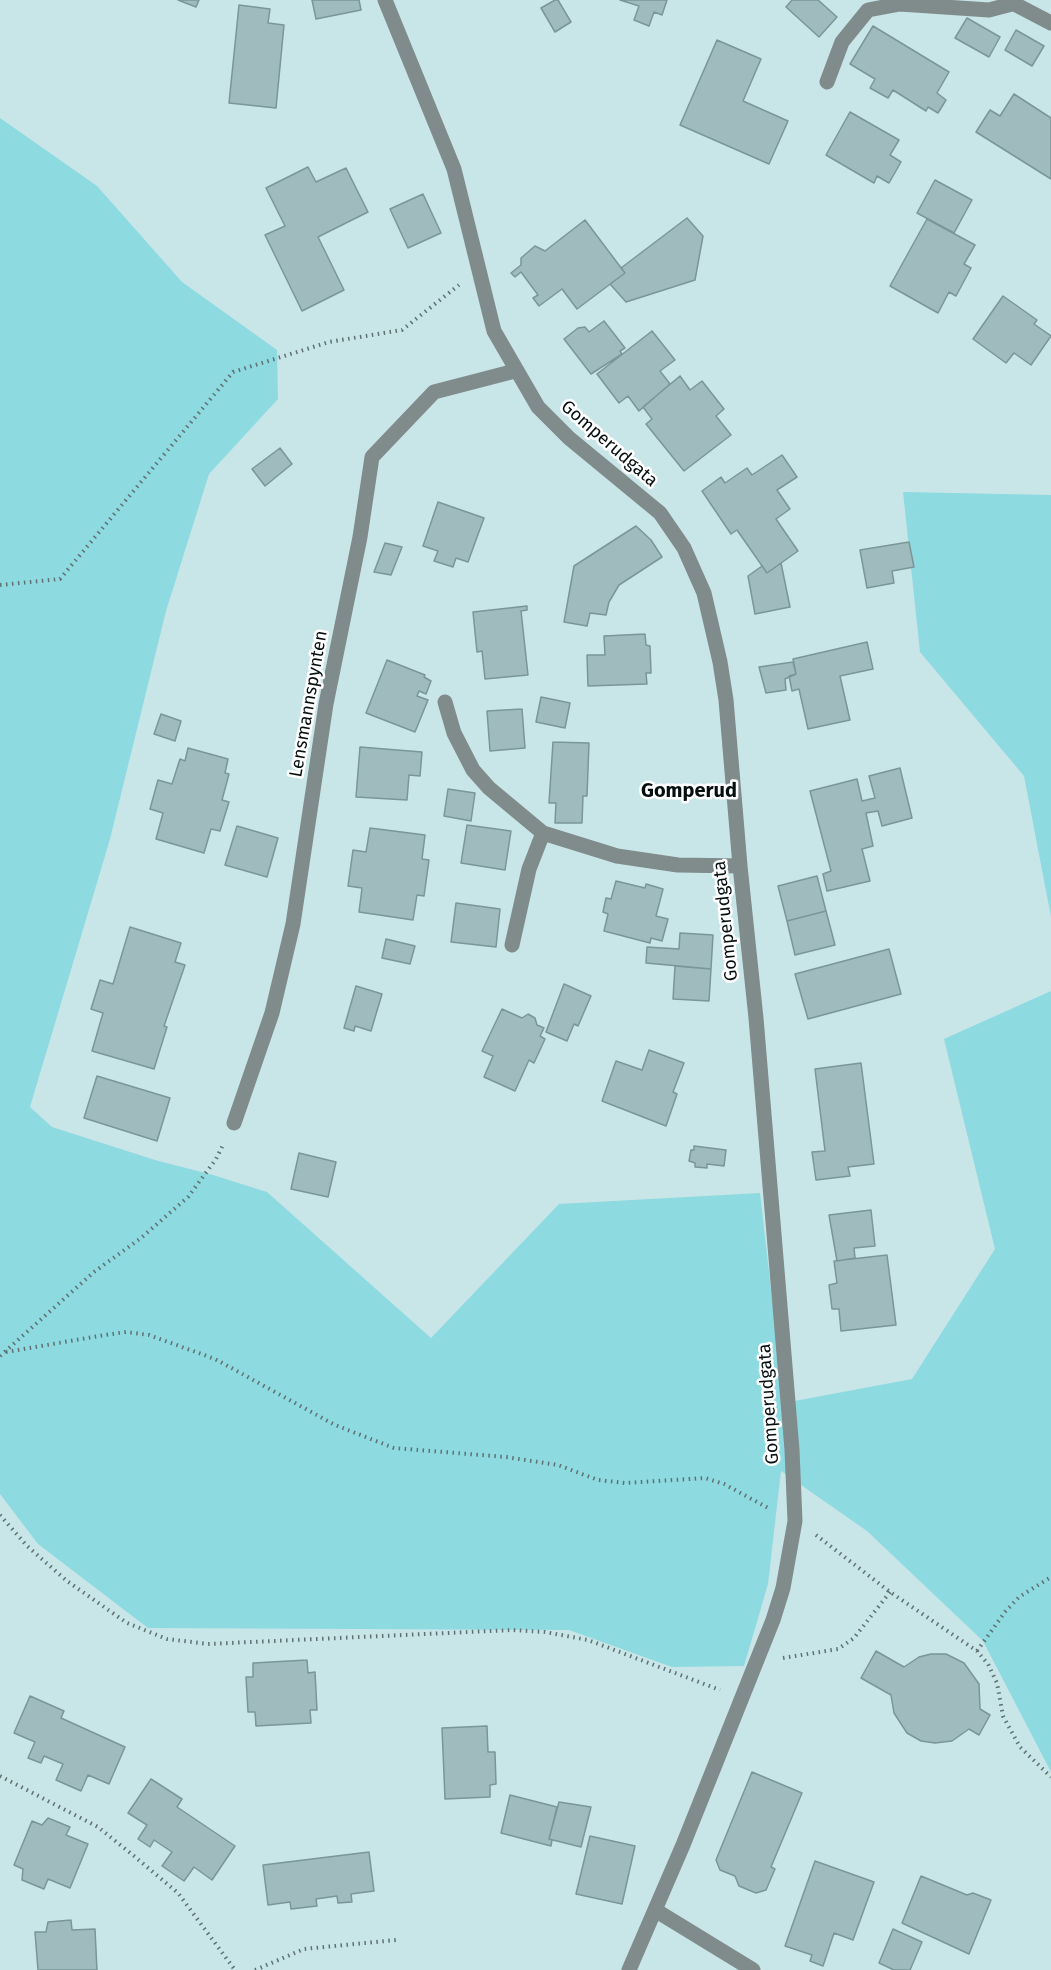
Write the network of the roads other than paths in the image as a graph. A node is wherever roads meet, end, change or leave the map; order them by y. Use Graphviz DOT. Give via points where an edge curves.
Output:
graph roads {
  1 [pos="385,0"];
  2 [pos="1010,2"];
  3 [pos="1051,22"];
  4 [pos="827,82"];
  5 [pos="515,371"];
  6 [pos="445,702"];
  7 [pos="543,833"];
  8 [pos="740,866"];
  9 [pos="512,945"];
  10 [pos="234,1123"];
  11 [pos="655,1911"];
  12 [pos="629,1970"];
  13 [pos="753,1970"];
  1 -- 5 [label="street, Gomperudgata" via="454,169 494,331"];
  2 -- 3 [label="street"];
  2 -- 4 [label="street" via="1001,9 900,4 868,10 842,42"];
  5 -- 8 [label="street, Gomperudgata" via="538,407 568,438 660,513 684,548 704,593 720,662"];
  5 -- 10 [label="street, Lensmannspynten" via="434,392 372,457 326,704 293,924 272,1013"];
  6 -- 7 [label="street" via="454,733 473,770"];
  7 -- 8 [label="street" via="617,856 678,865"];
  7 -- 9 [label="street" via="529,869"];
  8 -- 11 [label="street, Gomperudgata" via="758,1029 795,1521 783,1588 759,1659"];
  11 -- 12 [label="street, Gomperudgata"];
  11 -- 13 [label="street"];
}
